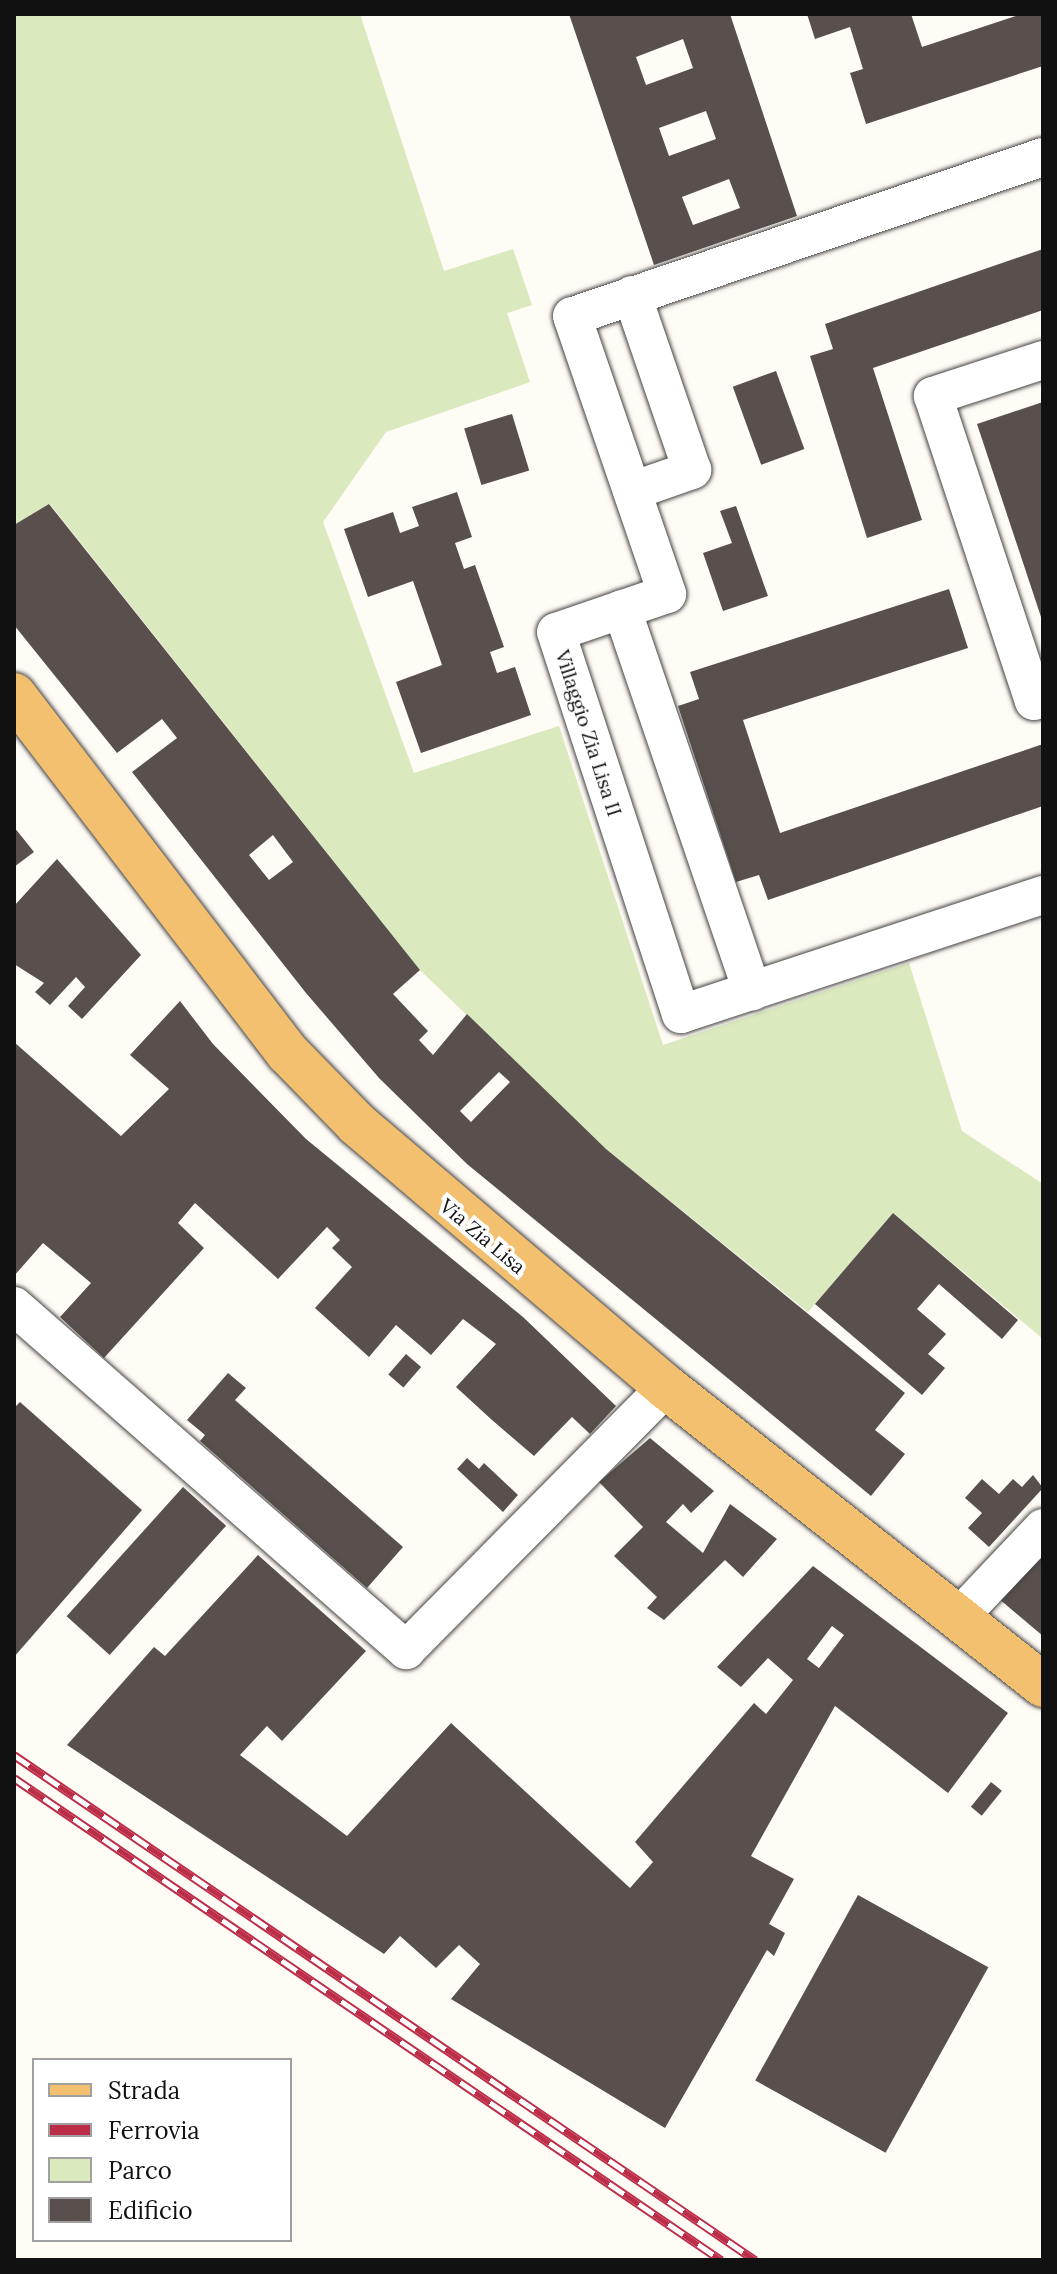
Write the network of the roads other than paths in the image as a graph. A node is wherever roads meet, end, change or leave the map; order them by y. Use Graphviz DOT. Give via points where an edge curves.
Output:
graph roads {
  1 [pos="1043,157"];
  2 [pos="632,295"];
  3 [pos="1043,360"];
  4 [pos="632,491"];
  5 [pos="622,609"];
  6 [pos="14,695"];
  7 [pos="1043,699"];
  8 [pos="1043,895"];
  9 [pos="752,991"];
  10 [pos="14,1306"];
  11 [pos="666,1387"];
  12 [pos="1043,1528"];
  13 [pos="958,1618"];
  14 [pos="1043,1685"];
  1 -- 2 [label="street, Villaggio Zia Lisa II"];
  2 -- 4 [label="street, Villaggio Zia Lisa II" via="572,316"];
  2 -- 4 [label="street" via="692,470"];
  3 -- 7 [label="street" via="933,396 1034,701"];
  4 -- 5 [label="street, Villaggio Zia Lisa II" via="667,594"];
  5 -- 9 [label="street"];
  5 -- 9 [label="street, Villaggio Zia Lisa II" via="556,632 681,1014"];
  6 -- 11 [label="main road, Via Zia Lisa" via="288,1053 433,1194"];
  8 -- 9 [label="street, Villaggio Zia Lisa II"];
  10 -- 11 [label="street" via="406,1650"];
  11 -- 13 [label="main road, Via Zia Lisa"];
  12 -- 13 [label="street"];
  13 -- 14 [label="main road, Via Zia Lisa"];
}
